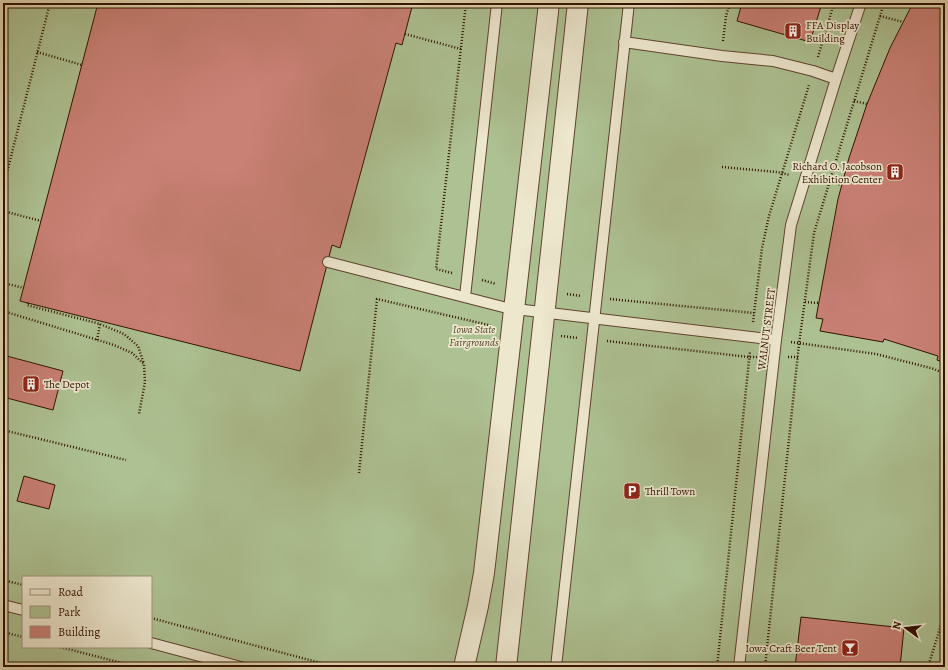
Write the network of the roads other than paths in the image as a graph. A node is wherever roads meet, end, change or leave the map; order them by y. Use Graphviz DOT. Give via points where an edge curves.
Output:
graph roads {
  1 [pos="497,3"];
  2 [pos="549,3"];
  3 [pos="578,3"];
  4 [pos="629,3"];
  5 [pos="862,3"];
  6 [pos="624,42"];
  7 [pos="836,79"];
  8 [pos="328,262"];
  9 [pos="465,297"];
  10 [pos="515,309"];
  11 [pos="544,312"];
  12 [pos="594,318"];
  13 [pos="776,340"];
  14 [pos="3,605"];
  15 [pos="22,610"];
  16 [pos="152,643"];
  17 [pos="241,667"];
  18 [pos="464,667"];
  19 [pos="506,667"];
  20 [pos="556,667"];
  21 [pos="739,667"];
  1 -- 9 [label="lane"];
  2 -- 10 [label="street"];
  3 -- 11 [label="street"];
  4 -- 6 [label="lane"];
  5 -- 7 [label="lane, WALNUT STREET"];
  6 -- 7 [label="lane" via="773,61"];
  6 -- 12 [label="lane"];
  7 -- 13 [label="lane, WALNUT STREET" via="791,225"];
  8 -- 9 [label="lane"];
  9 -- 10 [label="lane"];
  10 -- 11 [label="lane"];
  10 -- 18 [label="street" via="484,573"];
  11 -- 12 [label="lane"];
  11 -- 19 [label="street"];
  12 -- 13 [label="lane"];
  12 -- 20 [label="lane"];
  13 -- 21 [label="lane, WALNUT STREET"];
  14 -- 15 [label="lane"];
  16 -- 17 [label="lane"];
}
